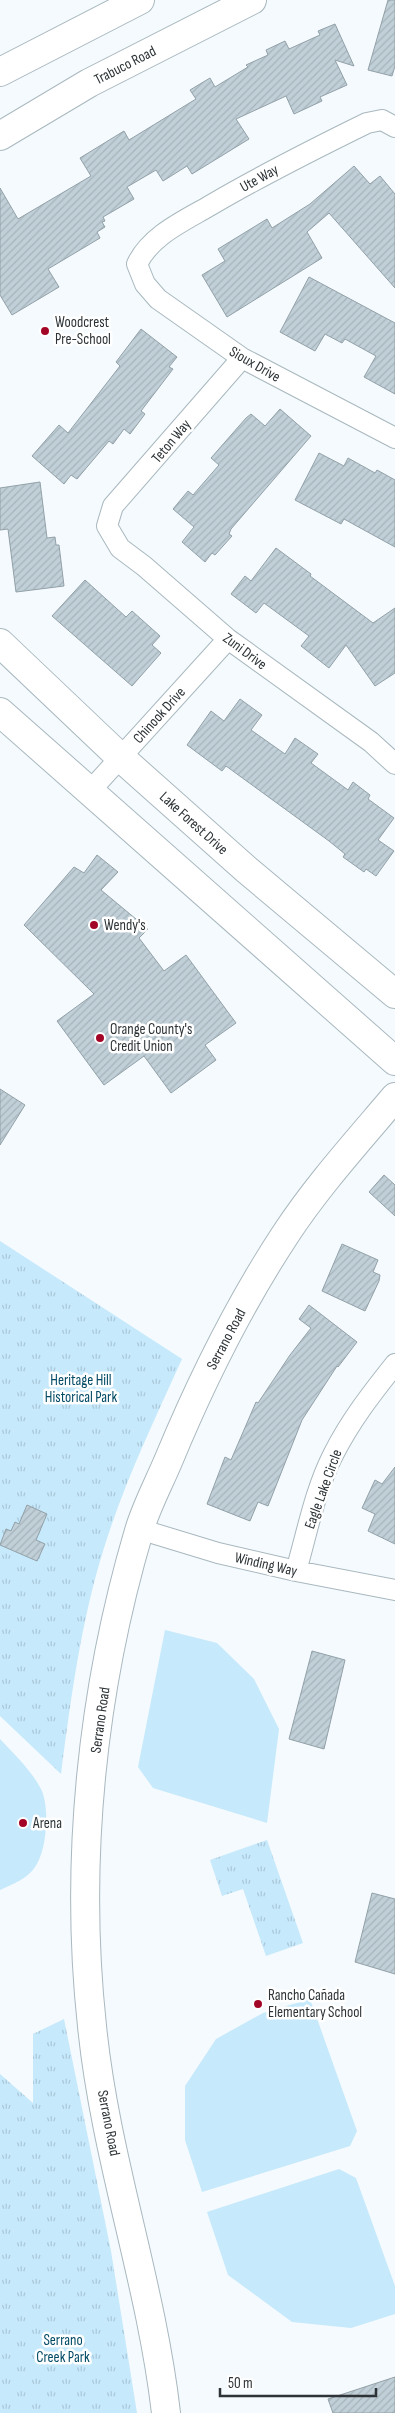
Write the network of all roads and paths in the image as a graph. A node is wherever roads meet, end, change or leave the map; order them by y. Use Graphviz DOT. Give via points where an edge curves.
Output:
graph roads {
  1 [pos="140,0"];
  2 [pos="252,0"];
  3 [pos="0,72"];
  4 [pos="395,127"];
  5 [pos="0,136"];
  6 [pos="137,264"];
  7 [pos="242,358"];
  8 [pos="395,438"];
  9 [pos="108,526"];
  10 [pos="228,639"];
  11 [pos="0,643"];
  12 [pos="0,712"];
  13 [pos="120,757"];
  14 [pos="395,764"];
  15 [pos="90,791"];
  16 [pos="395,994"];
  17 [pos="395,1061"];
  18 [pos="395,1097"];
  19 [pos="395,1364"];
  20 [pos="139,1529"];
  21 [pos="296,1571"];
  22 [pos="395,1590"];
  23 [pos="166,2413"];
  1 -- 3 [label="main road"];
  2 -- 5 [label="main road, Trabuco Road" via="89,83"];
  4 -- 6 [label="street, Ute Way" via="382,120 367,123 263,174 162,235 143,252"];
  6 -- 7 [label="street, Sioux Drive" via="145,284 158,299"];
  7 -- 8 [label="street, Sioux Drive"];
  7 -- 9 [label="street, Teton Way" via="113,506"];
  9 -- 10 [label="street, Zuni Drive" via="120,548"];
  10 -- 13 [label="street, Chinook Drive"];
  10 -- 14 [label="street, Zuni Drive" via="371,742"];
  11 -- 13 [label="main road, Lake Forest Drive"];
  12 -- 15 [label="main road"];
  13 -- 15 [label="street, Chinook Drive"];
  13 -- 16 [label="main road, Lake Forest Drive" via="247,870"];
  15 -- 17 [label="main road"];
  18 -- 20 [label="main road, Serrano Road" via="318,1189 286,1234 244,1304 193,1402"];
  19 -- 21 [label="street, Eagle Lake Circle" via="362,1404 332,1456"];
  20 -- 21 [label="street, Winding Way" via="218,1553"];
  20 -- 23 [label="main road, Serrano Road" via="116,1623 98,1720 86,1833 85,1904 92,2027"];
  21 -- 22 [label="street, Winding Way"];
}
